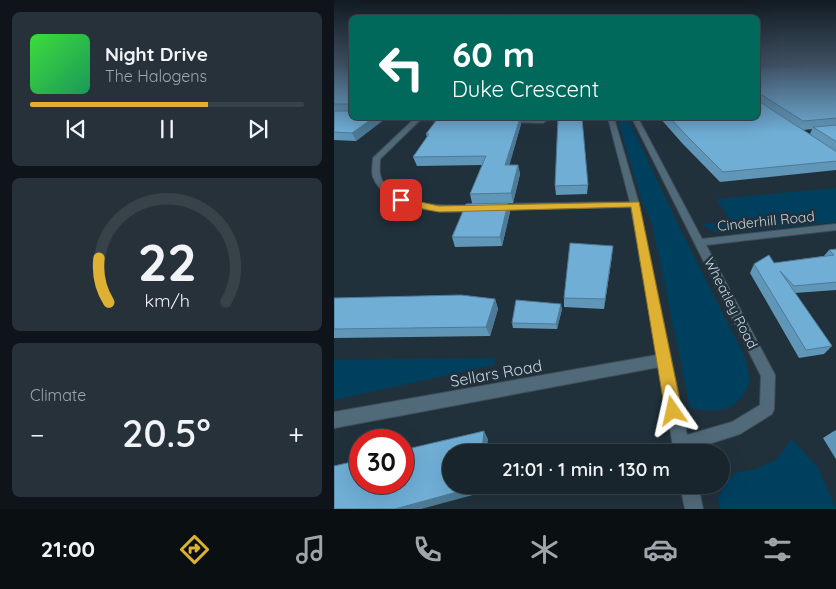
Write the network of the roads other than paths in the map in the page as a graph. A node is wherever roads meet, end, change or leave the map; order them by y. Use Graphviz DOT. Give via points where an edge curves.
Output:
graph roads {
  1 [pos="416,120"];
  2 [pos="504,120"];
  3 [pos="612,120"];
  4 [pos="636,120"];
  5 [pos="543,121"];
  6 [pos="635,204"];
  7 [pos="836,227"];
  8 [pos="700,242"];
  9 [pos="664,360"];
  10 [pos="334,420"];
  11 [pos="680,444"];
  12 [pos="694,444"];
  13 [pos="691,494"];
  14 [pos="694,509"];
  1 -- 6 [label="street" via="377,158 376,176 388,194 413,204 439,209"];
  2 -- 5 [label="street"];
  3 -- 6 [label="street, Wheatley Road"];
  4 -- 8 [label="street, Wheatley Road"];
  6 -- 9 [label="street, Wheatley Road"];
  7 -- 8 [label="street, Cinderhill Road"];
  8 -- 12 [label="street, Wheatley Road" via="768,375 767,409 735,429"];
  9 -- 10 [label="street, Sellars Road"];
  9 -- 11 [label="street, Wheatley Road"];
  13 -- 14 [label="street"];
}
